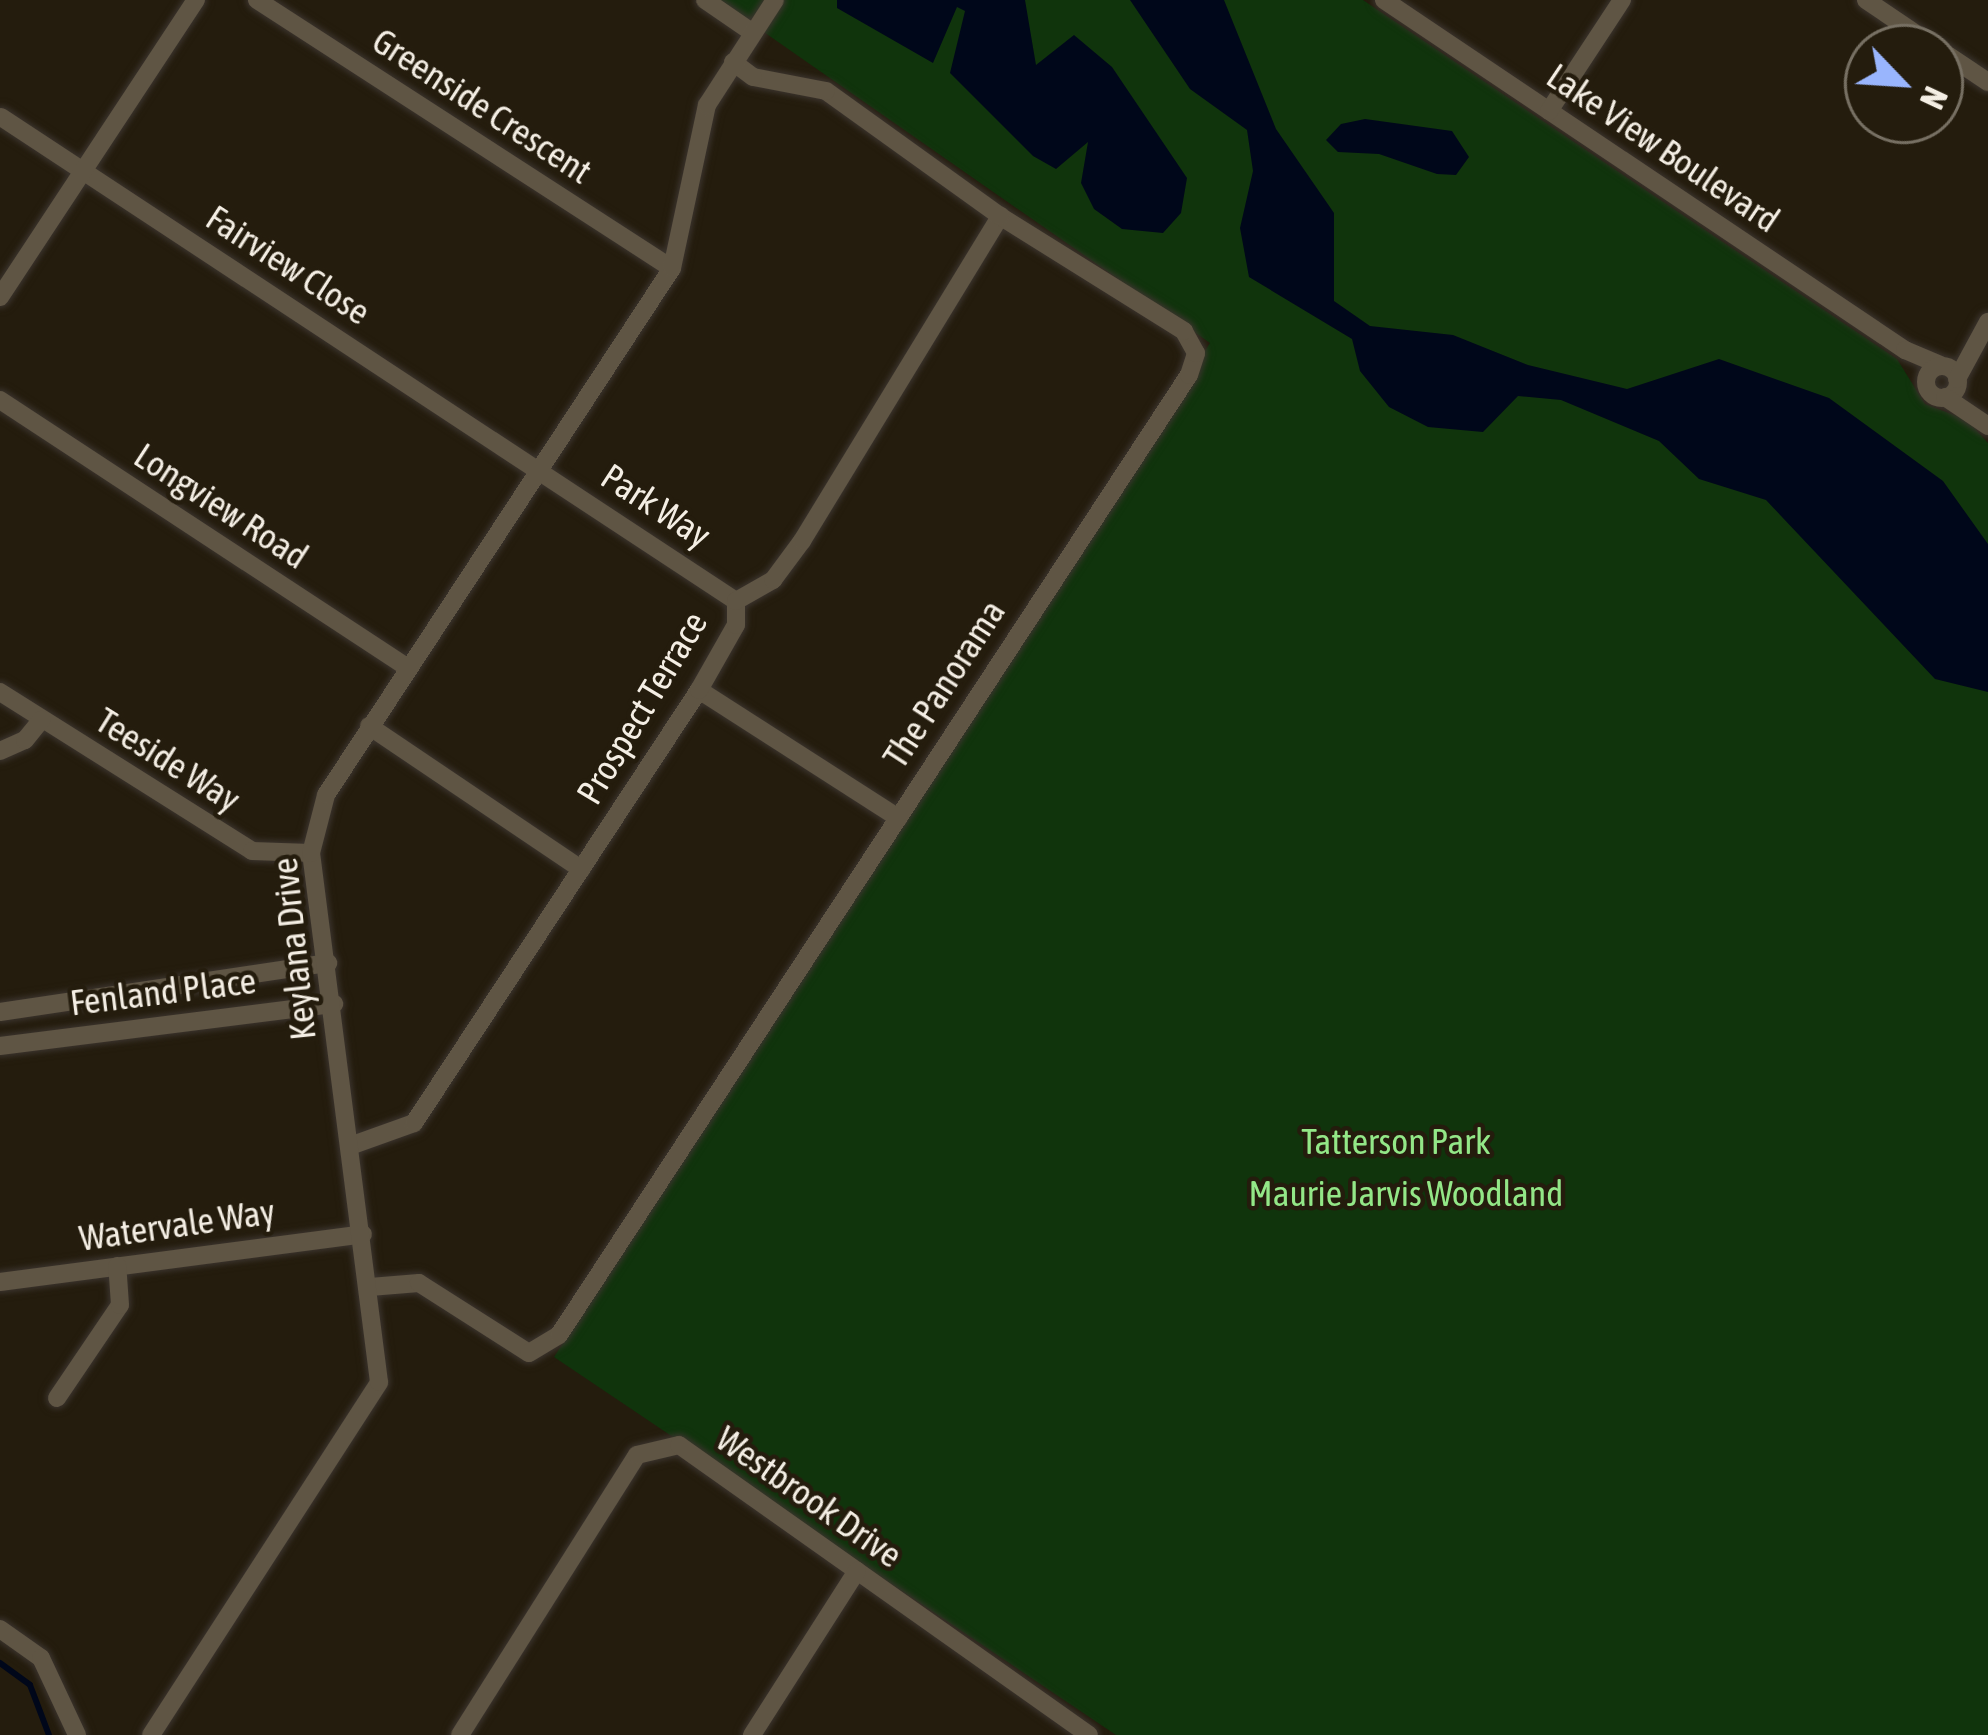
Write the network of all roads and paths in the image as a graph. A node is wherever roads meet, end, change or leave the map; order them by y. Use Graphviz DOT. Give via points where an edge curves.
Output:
graph roads {
  1 [pos="196,0"];
  2 [pos="256,0"];
  3 [pos="705,0"];
  4 [pos="776,0"];
  5 [pos="1384,0"];
  6 [pos="1622,0"];
  7 [pos="1866,0"];
  8 [pos="1901,24"];
  9 [pos="753,32"];
  10 [pos="733,62"];
  11 [pos="1549,111"];
  12 [pos="1,118"];
  13 [pos="83,171"];
  14 [pos="1000,217"];
  15 [pos="673,268"];
  16 [pos="0,297"];
  17 [pos="1983,330"];
  18 [pos="1945,378"];
  19 [pos="0,400"];
  20 [pos="1986,424"];
  21 [pos="539,469"];
  22 [pos="736,601"];
  23 [pos="406,667"];
  24 [pos="699,690"];
  25 [pos="0,692"];
  26 [pos="41,720"];
  27 [pos="369,726"];
  28 [pos="0,751"];
  29 [pos="898,818"];
  30 [pos="311,853"];
  31 [pos="580,869"];
  32 [pos="328,963"];
  33 [pos="334,1004"];
  34 [pos="0,1012"];
  35 [pos="0,1046"];
  36 [pos="350,1145"];
  37 [pos="363,1234"];
  38 [pos="117,1267"];
  39 [pos="0,1282"];
  40 [pos="370,1287"];
  41 [pos="57,1398"];
  42 [pos="857,1571"];
  43 [pos="0,1629"];
  44 [pos="1059,1716"];
  45 [pos="77,1735"];
  46 [pos="151,1735"];
  47 [pos="460,1735"];
  48 [pos="752,1735"];
  49 [pos="1046,1735"];
  50 [pos="1088,1735"];
  1 -- 13 [label="street"];
  2 -- 15 [label="street, Greenside Crescent"];
  3 -- 9 [label="street"];
  4 -- 9 [label="street, Keylana Drive"];
  5 -- 11 [label="street, Lake View Boulevard"];
  6 -- 11 [label="street"];
  7 -- 8 [label="street"];
  9 -- 10 [label="street, Keylana Drive"];
  10 -- 14 [label="street, The Panorama" via="753,77 826,91"];
  10 -- 15 [label="street, Keylana Drive" via="706,105"];
  11 -- 18 [label="street, Lake View Boulevard"];
  12 -- 13 [label="street, Fairview Close"];
  13 -- 16 [label="street"];
  13 -- 21 [label="street, Fairview Close"];
  14 -- 22 [label="street, Prospect Terrace" via="802,541 773,580"];
  14 -- 29 [label="street, The Panorama" via="1184,331 1196,353"];
  15 -- 21 [label="street, Keylana Drive"];
  17 -- 18 [label="street"];
  18 -- 20 [label="street, Lake View Boulevard"];
  19 -- 23 [label="street, Longview Road"];
  21 -- 22 [label="street, Park Way"];
  21 -- 23 [label="street, Keylana Drive"];
  22 -- 24 [label="street, Prospect Terrace" via="736,625"];
  23 -- 27 [label="street, Keylana Drive"];
  24 -- 29 [label="street"];
  24 -- 31 [label="street, Prospect Terrace"];
  25 -- 26 [label="street, Teeside Way"];
  26 -- 28 [label="street" via="26,740"];
  26 -- 30 [label="street, Teeside Way" via="252,851"];
  27 -- 30 [label="street, Keylana Drive" via="326,795"];
  27 -- 31 [label="street"];
  29 -- 40 [label="street, The Panorama" via="559,1335 529,1353 418,1282"];
  30 -- 32 [label="street, Keylana Drive"];
  31 -- 36 [label="street, Prospect Terrace" via="414,1123"];
  32 -- 33 [label="street, Keylana Drive"];
  32 -- 34 [label="street, Fenland Place"];
  33 -- 35 [label="street, Fenland Place"];
  33 -- 36 [label="street, Keylana Drive"];
  36 -- 37 [label="street, Keylana Drive"];
  37 -- 38 [label="street, Watervale Way"];
  37 -- 40 [label="street, Keylana Drive"];
  38 -- 39 [label="street, Watervale Way"];
  38 -- 41 [label="street" via="120,1305"];
  40 -- 46 [label="street, Keylana Drive" via="379,1382"];
  42 -- 44 [label="street, Westbrook Drive"];
  42 -- 47 [label="street, Westbrook Drive" via="679,1445 637,1455"];
  42 -- 48 [label="street"];
  43 -- 45 [label="street" via="41,1658"];
  44 -- 49 [label="street"];
  44 -- 50 [label="street, Westbrook Drive"];
}
